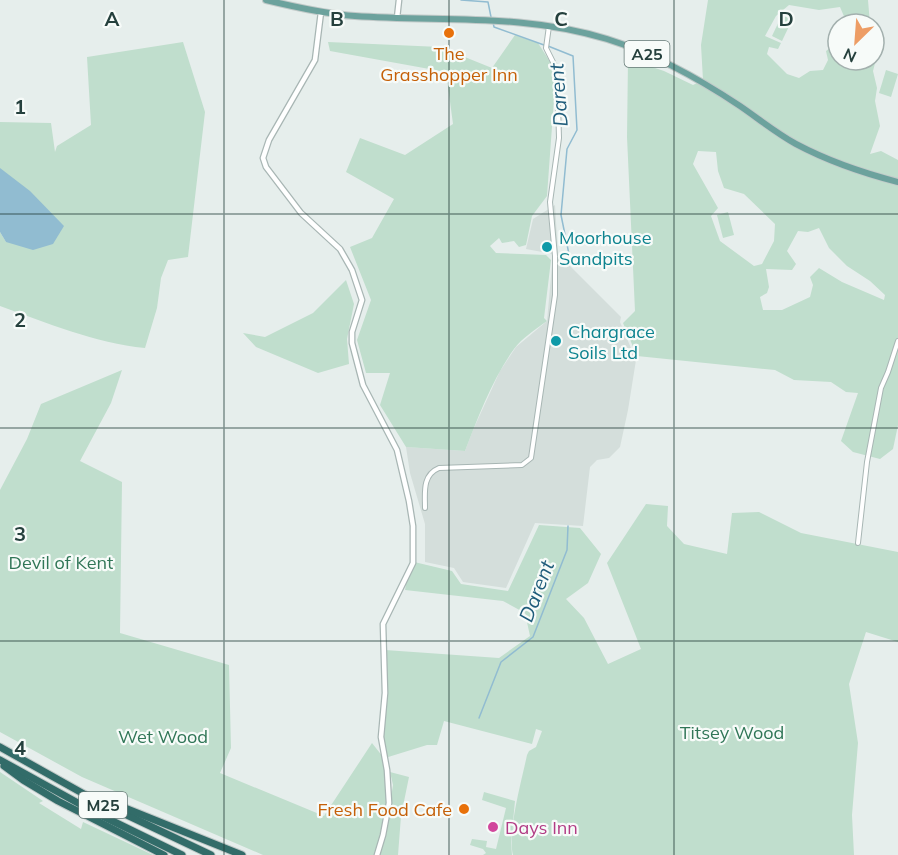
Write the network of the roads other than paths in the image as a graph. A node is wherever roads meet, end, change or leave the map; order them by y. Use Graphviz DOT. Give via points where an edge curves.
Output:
graph roads {
  1 [pos="266,0"];
  2 [pos="399,0"];
  3 [pos="321,12"];
  4 [pos="397,18"];
  5 [pos="549,25"];
  6 [pos="898,182"];
  7 [pos="898,341"];
  8 [pos="425,508"];
  9 [pos="858,543"];
  10 [pos="0,747"];
  11 [pos="0,762"];
  12 [pos="71,788"];
  13 [pos="164,855"];
  14 [pos="182,855"];
  15 [pos="211,855"];
  16 [pos="242,855"];
  17 [pos="377,855"];
  1 -- 3 [label="main road, A25"];
  2 -- 4 [label="street"];
  3 -- 4 [label="main road, A25"];
  3 -- 17 [label="street" via="315,60 269,140 264,161 303,216 340,249 361,292 362,304 352,344 363,384 399,455 413,526 411,568 383,624 385,693 381,743 389,803"];
  4 -- 5 [label="main road, A25"];
  5 -- 6 [label="main road, A25" via="606,39 659,59 797,144 851,168"];
  5 -- 8 [label="street" via="546,48 557,70 559,138 550,202 555,295 531,458 522,465 434,470 426,481"];
  7 -- 9 [label="street" via="881,388"];
  10 -- 12 [label="highway, M25"];
  11 -- 13 [label="highway, M25" via="58,801"];
  11 -- 14 [label="highway, M25"];
  12 -- 15 [label="highway, M25"];
  12 -- 16 [label="highway, M25"];
}
